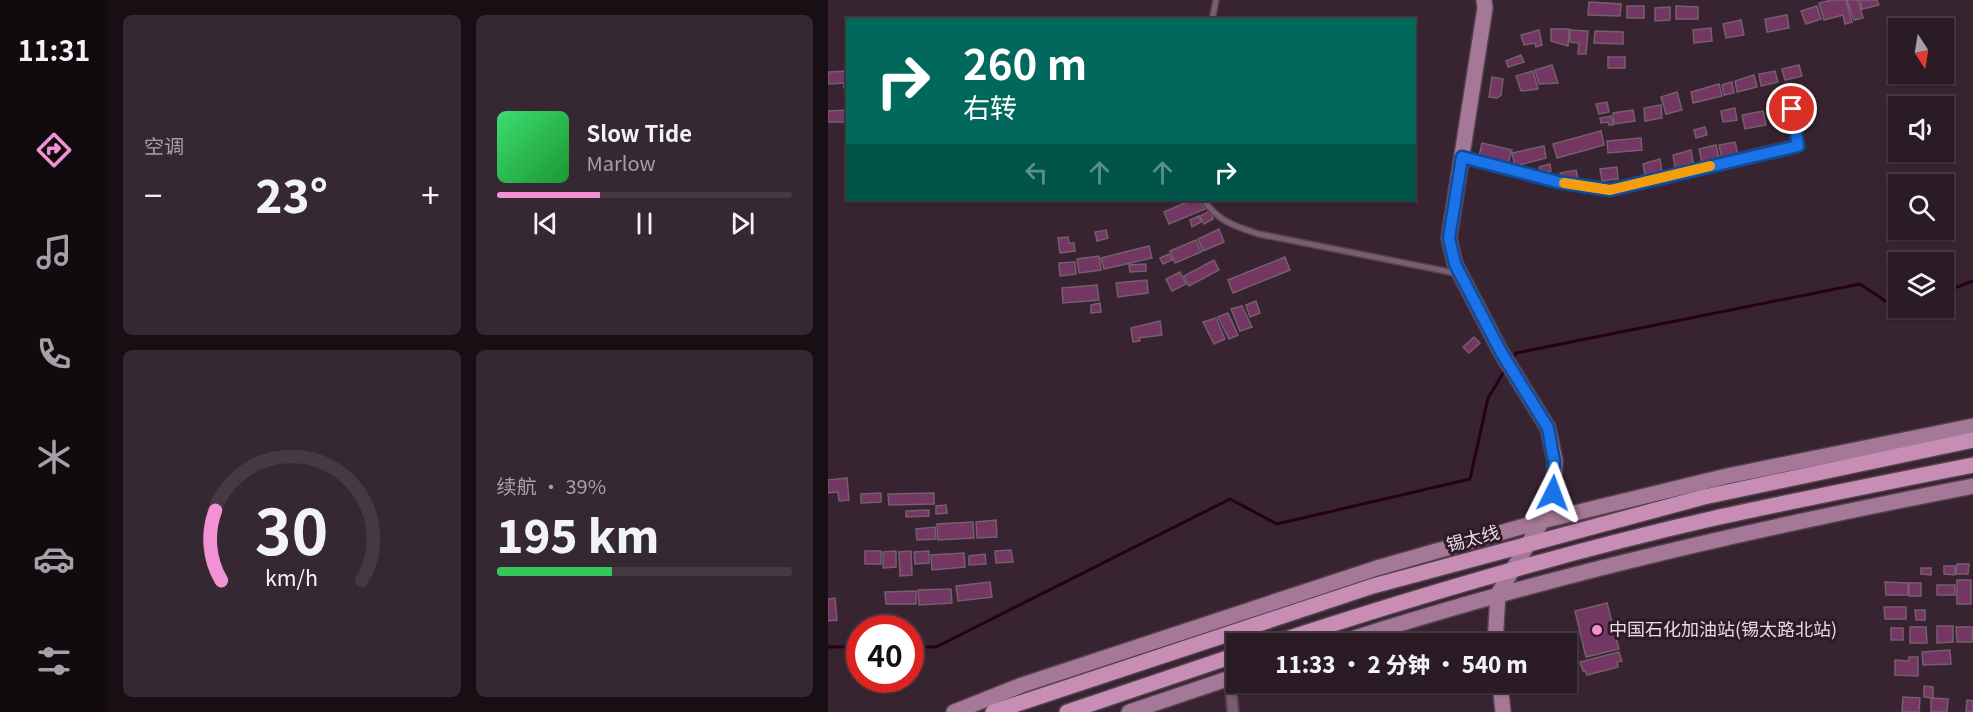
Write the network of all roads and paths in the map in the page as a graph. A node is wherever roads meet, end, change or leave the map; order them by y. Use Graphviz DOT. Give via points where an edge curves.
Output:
graph roads {
  1 [pos="1216,0"];
  2 [pos="1484,0"];
  3 [pos="1212,18"];
  4 [pos="1789,90"];
  5 [pos="1462,157"];
  6 [pos="1205,201"];
  7 [pos="1460,273"];
  8 [pos="1973,426"];
  9 [pos="1973,440"];
  10 [pos="1973,465"];
  11 [pos="1973,486"];
  12 [pos="1542,521"];
  13 [pos="1526,544"];
  14 [pos="1511,570"];
  15 [pos="1498,594"];
  16 [pos="1305,633"];
  17 [pos="1372,633"];
  18 [pos="1496,633"];
  19 [pos="1226,658"];
  20 [pos="1226,679"];
  21 [pos="1233,693"];
  22 [pos="1501,693"];
  23 [pos="954,712"];
  24 [pos="993,712"];
  25 [pos="1067,712"];
  26 [pos="1129,712"];
  27 [pos="1233,712"];
  28 [pos="1503,712"];
  1 -- 3 [label="lane"];
  2 -- 5 [label="main road"];
  4 -- 5 [label="street" via="1798,146 1610,190 1558,182"];
  5 -- 7 [label="main road" via="1449,238"];
  6 -- 7 [label="lane" via="1228,224 1259,234"];
  7 -- 12 [label="main road" via="1501,352 1548,428 1554,461 1553,493"];
  8 -- 12 [label="main road" via="1727,476"];
  9 -- 13 [label="main road, 锡太线" via="1704,498"];
  10 -- 14 [label="main road" via="1714,518"];
  11 -- 15 [label="main road" via="1719,538"];
  12 -- 13 [label="main road"];
  12 -- 23 [label="main road" via="1377,568 1022,685"];
  13 -- 14 [label="main road"];
  13 -- 24 [label="main road, 锡太线" via="1373,586"];
  14 -- 15 [label="main road"];
  14 -- 16 [label="main road"];
  15 -- 17 [label="main road"];
  15 -- 18 [label="main road"];
  19 -- 25 [label="main road"];
  20 -- 26 [label="main road"];
  21 -- 27 [label="street"];
  22 -- 28 [label="main road"];
}
